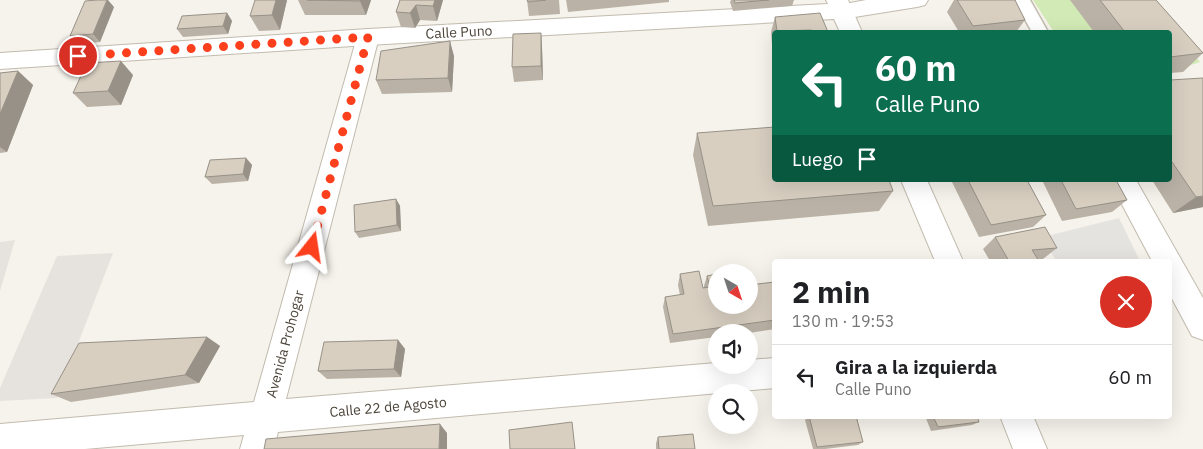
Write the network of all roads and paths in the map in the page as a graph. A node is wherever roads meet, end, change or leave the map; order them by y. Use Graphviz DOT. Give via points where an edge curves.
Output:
graph roads {
  1 [pos="917,0"];
  2 [pos="1022,0"];
  3 [pos="839,6"];
  4 [pos="850,30"];
  5 [pos="1039,30"];
  6 [pos="368,37"];
  7 [pos="0,61"];
  8 [pos="915,182"];
  9 [pos="1123,182"];
  10 [pos="948,259"];
  11 [pos="1166,259"];
  12 [pos="1172,271"];
  13 [pos="1203,326"];
  14 [pos="772,373"];
  15 [pos="266,418"];
  16 [pos="1017,419"];
  17 [pos="0,440"];
  18 [pos="257,449"];
  19 [pos="1030,449"];
  1 -- 3 [label="street, Calle Puno"];
  2 -- 5 [label="street"];
  3 -- 4 [label="street"];
  3 -- 6 [label="street, Calle Puno"];
  6 -- 7 [label="street, Calle Puno"];
  6 -- 15 [label="street, Avenida Prohogar"];
  8 -- 10 [label="street"];
  9 -- 11 [label="street"];
  12 -- 13 [label="street"];
  14 -- 15 [label="street, Calle 22 de Agosto"];
  15 -- 17 [label="street, Calle 22 de Agosto"];
  15 -- 18 [label="street, Avenida Prohogar"];
  16 -- 19 [label="street"];
}
